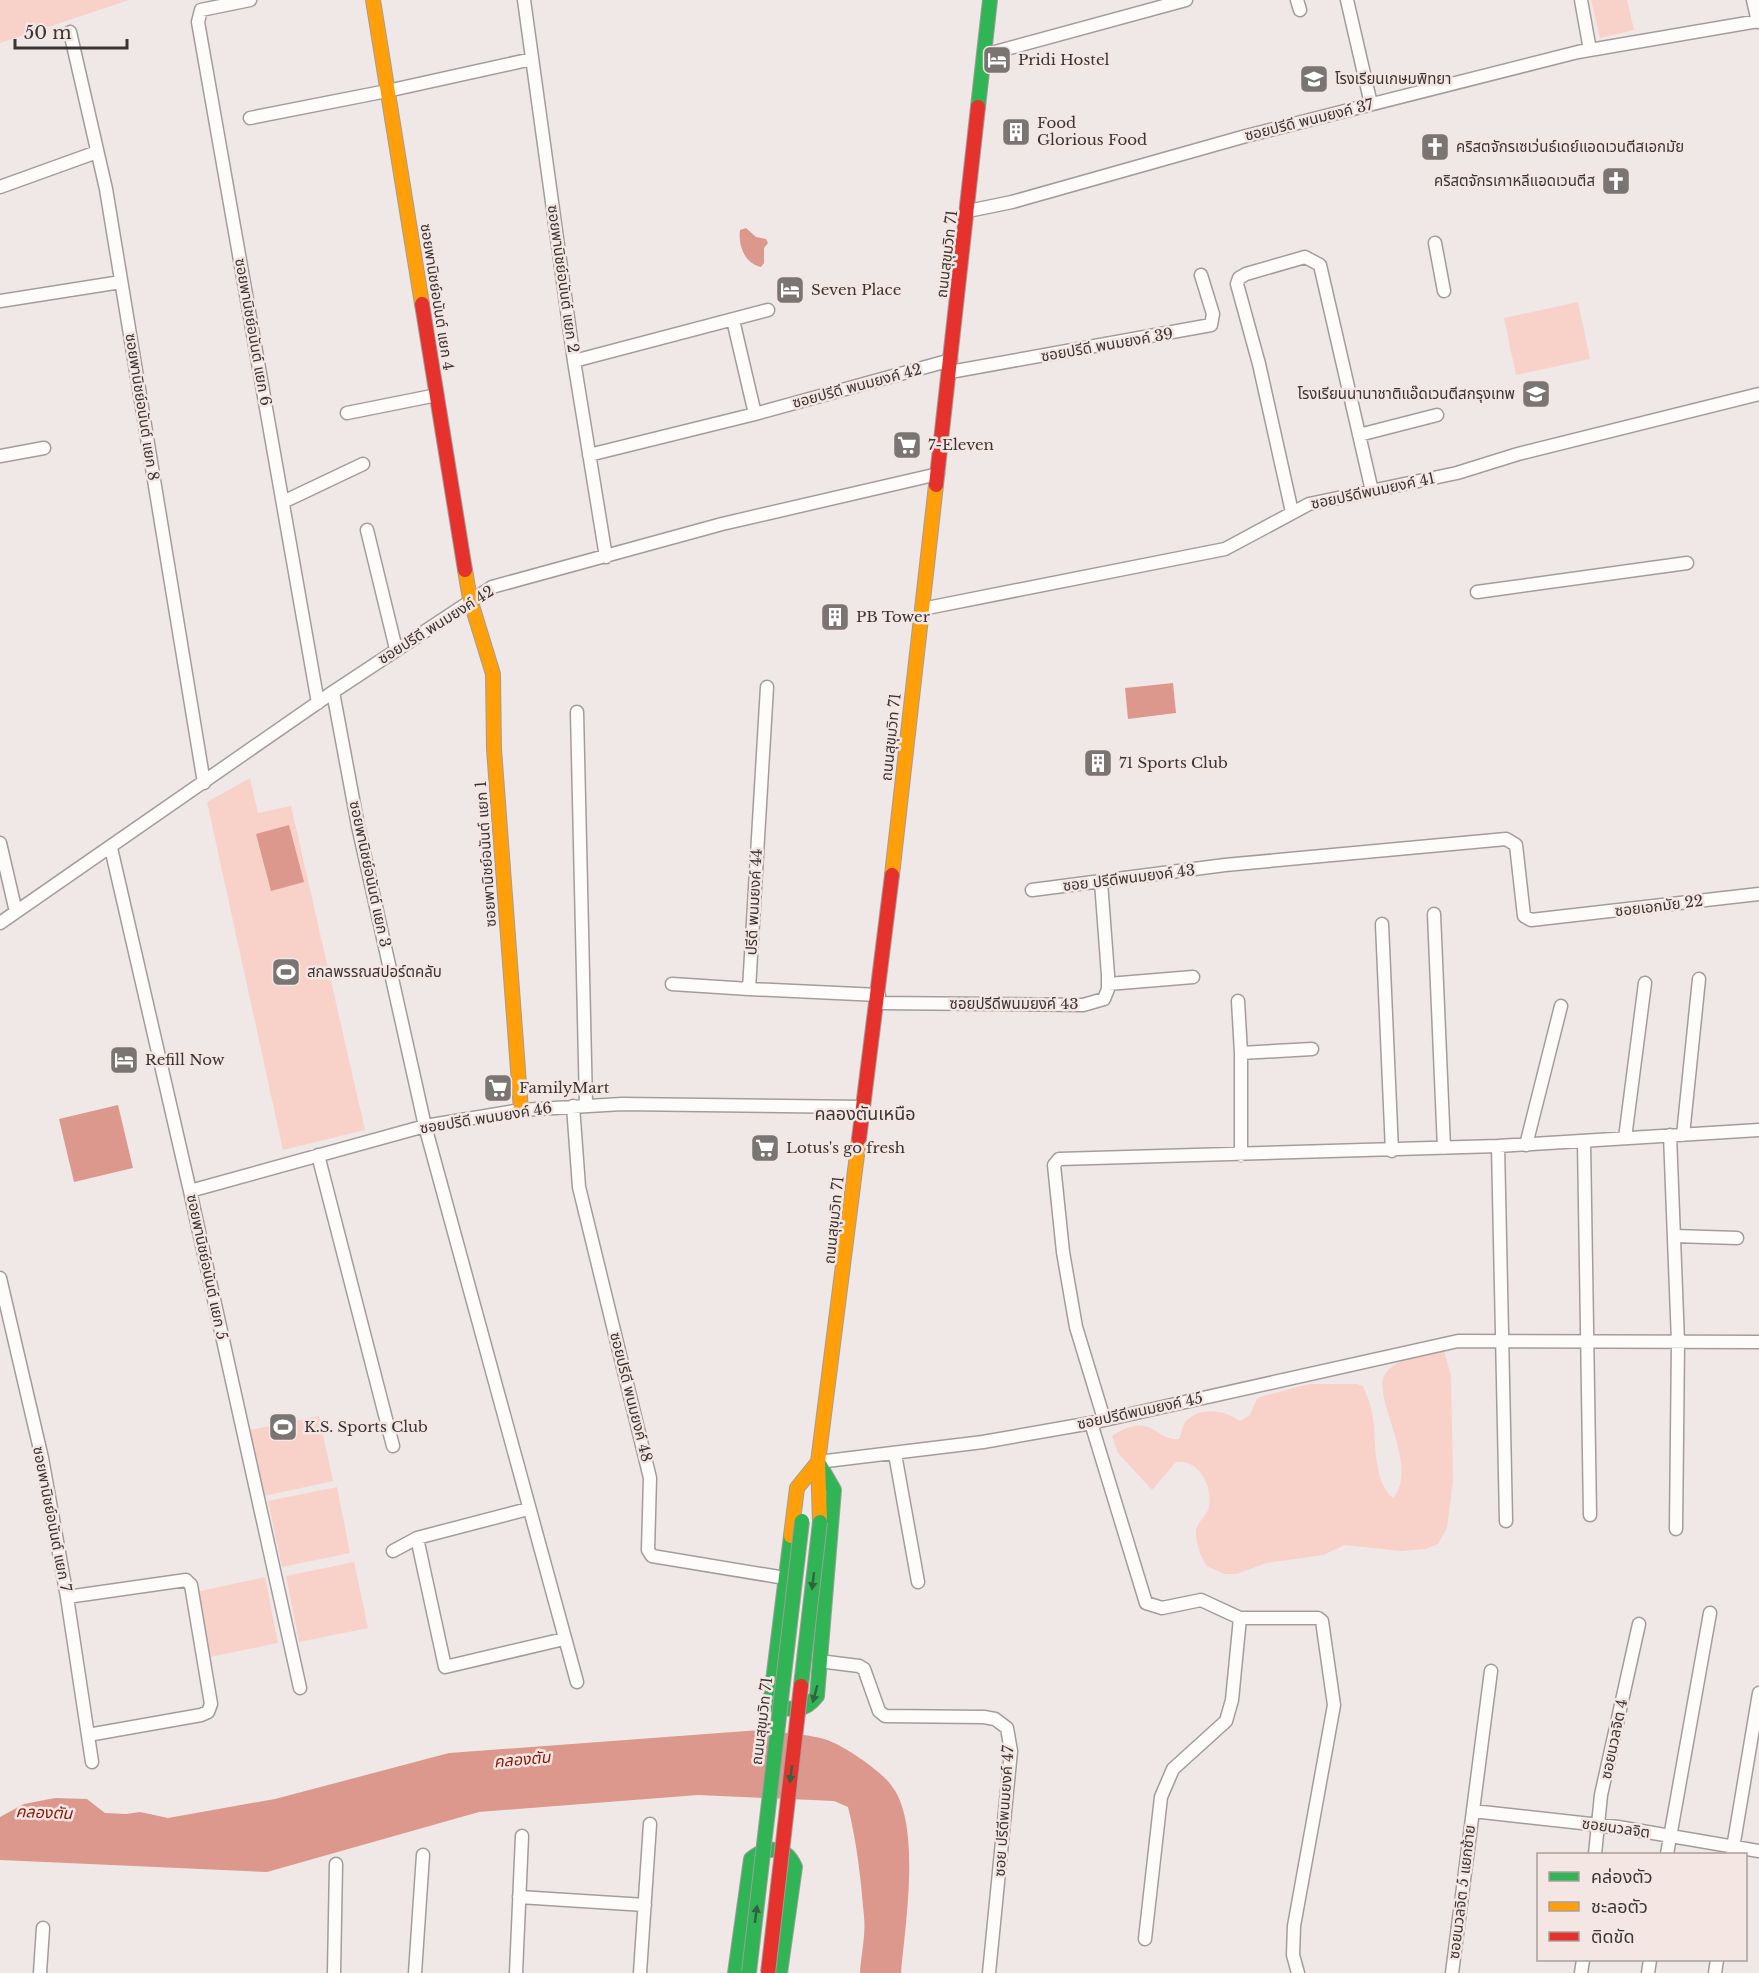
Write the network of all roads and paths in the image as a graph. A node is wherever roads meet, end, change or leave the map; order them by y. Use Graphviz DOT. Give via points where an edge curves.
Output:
graph roads {
  1 [pos="250,0"];
  2 [pos="373,0"];
  3 [pos="524,0"];
  4 [pos="990,0"];
  5 [pos="1186,0"];
  6 [pos="1347,0"];
  7 [pos="1581,0"];
  8 [pos="1753,0"];
  9 [pos="1759,21"];
  10 [pos="70,32"];
  11 [pos="1590,50"];
  12 [pos="984,55"];
  13 [pos="532,59"];
  14 [pos="387,92"];
  15 [pos="1371,104"];
  16 [pos="249,118"];
  17 [pos="97,152"];
  18 [pos="0,187"];
  19 [pos="968,211"];
  20 [pos="1435,243"];
  21 [pos="1201,275"];
  22 [pos="121,282"];
  23 [pos="1444,291"];
  24 [pos="0,301"];
  25 [pos="768,309"];
  26 [pos="733,320"];
  27 [pos="574,361"];
  28 [pos="951,366"];
  29 [pos="436,394"];
  30 [pos="1759,394"];
  31 [pos="347,413"];
  32 [pos="755,414"];
  33 [pos="1437,415"];
  34 [pos="1359,435"];
  35 [pos="44,448"];
  36 [pos="589,455"];
  37 [pos="0,456"];
  38 [pos="363,464"];
  39 [pos="938,474"];
  40 [pos="1372,491"];
  41 [pos="283,502"];
  42 [pos="1292,512"];
  43 [pos="367,530"];
  44 [pos="606,557"];
  45 [pos="1687,563"];
  46 [pos="1477,592"];
  47 [pos="470,599"];
  48 [pos="922,609"];
  49 [pos="396,649"];
  50 [pos="767,687"];
  51 [pos="333,692"];
  52 [pos="318,703"];
  53 [pos="577,712"];
  54 [pos="204,783"];
  55 [pos="0,843"];
  56 [pos="111,848"];
  57 [pos="1101,882"];
  58 [pos="1032,890"];
  59 [pos="1759,894"];
  60 [pos="16,912"];
  61 [pos="1434,914"];
  62 [pos="1560,917"];
  63 [pos="0,923"];
  64 [pos="1382,924"];
  65 [pos="1193,977"];
  66 [pos="1699,979"];
  67 [pos="1646,983"];
  68 [pos="672,984"];
  69 [pos="1108,984"];
  70 [pos="749,988"];
  71 [pos="878,999"];
  72 [pos="1238,1001"];
  73 [pos="1561,1006"];
  74 [pos="1312,1049"];
  75 [pos="1241,1053"];
  76 [pos="579,1105"];
  77 [pos="863,1107"];
  78 [pos="521,1110"];
  79 [pos="425,1126"];
  80 [pos="1759,1130"];
  81 [pos="1683,1135"];
  82 [pos="1670,1136"];
  83 [pos="1626,1138"];
  84 [pos="1584,1141"];
  85 [pos="1526,1145"];
  86 [pos="1498,1146"];
  87 [pos="1444,1148"];
  88 [pos="1392,1151"];
  89 [pos="318,1155"];
  90 [pos="1241,1155"];
  91 [pos="190,1191"];
  92 [pos="1674,1236"];
  93 [pos="1737,1238"];
  94 [pos="0,1278"];
  95 [pos="5,1322"];
  96 [pos="1502,1341"];
  97 [pos="1586,1341"];
  98 [pos="1756,1341"];
  99 [pos="1677,1342"];
  100 [pos="1104,1419"];
  101 [pos="1091,1422"];
  102 [pos="393,1446"];
  103 [pos="895,1454"];
  104 [pos="818,1462"];
  105 [pos="817,1477"];
  106 [pos="528,1509"];
  107 [pos="1590,1515"];
  108 [pos="1506,1521"];
  109 [pos="1676,1529"];
  110 [pos="417,1538"];
  111 [pos="393,1551"];
  112 [pos="786,1578"];
  113 [pos="918,1582"];
  114 [pos="67,1598"];
  115 [pos="1710,1613"];
  116 [pos="1240,1618"];
  117 [pos="1639,1624"];
  118 [pos="564,1639"];
  119 [pos="819,1660"];
  120 [pos="1491,1671"];
  121 [pos="577,1682"];
  122 [pos="300,1688"];
  123 [pos="1759,1693"];
  124 [pos="88,1735"];
  125 [pos="92,1762"];
  126 [pos="1473,1810"];
  127 [pos="650,1824"];
  128 [pos="1598,1824"];
  129 [pos="522,1836"];
  130 [pos="1670,1836"];
  131 [pos="1732,1851"];
  132 [pos="1759,1851"];
  133 [pos="1595,1853"];
  134 [pos="1667,1853"];
  135 [pos="423,1855"];
  136 [pos="336,1864"];
  137 [pos="519,1897"];
  138 [pos="645,1905"];
  139 [pos="43,1928"];
  140 [pos="1145,1939"];
  141 [pos="40,1973"];
  142 [pos="334,1973"];
  143 [pos="415,1973"];
  144 [pos="516,1973"];
  145 [pos="640,1973"];
  146 [pos="745,1973"];
  147 [pos="768,1973"];
  148 [pos="780,1973"];
  149 [pos="989,1973"];
  150 [pos="1298,1973"];
  151 [pos="1452,1973"];
  1 -- 41 [label="street, ซอยพานิชย์อนันต์ แยก 6" via="201,10 198,22"];
  2 -- 14 [label="main road, ซอยพานิชย์อนันต์ แยก 4"];
  3 -- 13 [label="street, ซอยพานิชย์อนันต์ แยก 2"];
  4 -- 12 [label="main road, ถนนสุขุมวิท 71"];
  5 -- 12 [label="street"];
  6 -- 15 [label="street"];
  7 -- 11 [label="street"];
  8 -- 9 [label="street"];
  9 -- 11 [label="street, ซอยปรีดี พนมยงค์ 37"];
  10 -- 17 [label="street, ซอยพานิชย์อนันต์ แยก 8"];
  11 -- 15 [label="street, ซอยปรีดี พนมยงค์ 37"];
  12 -- 19 [label="main road, ถนนสุขุมวิท 71"];
  13 -- 14 [label="street"];
  13 -- 27 [label="street, ซอยพานิชย์อนันต์ แยก 2"];
  14 -- 16 [label="street"];
  14 -- 29 [label="main road, ซอยพานิชย์อนันต์ แยก 4"];
  15 -- 19 [label="street, ซอยปรีดี พนมยงค์ 37"];
  17 -- 18 [label="street"];
  17 -- 22 [label="street, ซอยพานิชย์อนันต์ แยก 8"];
  19 -- 28 [label="main road, ถนนสุขุมวิท 71"];
  20 -- 23 [label="street"];
  21 -- 28 [label="street, ซอยปรีดี พนมยงค์ 39" via="1213,314 1211,326"];
  22 -- 24 [label="street"];
  22 -- 54 [label="street, ซอยพานิชย์อนันต์ แยก 8"];
  25 -- 26 [label="street"];
  26 -- 27 [label="street"];
  26 -- 32 [label="street"];
  27 -- 36 [label="street, ซอยพานิชย์อนันต์ แยก 2"];
  28 -- 32 [label="street, ซอยปรีดี พนมยงค์ 42"];
  28 -- 39 [label="main road, ถนนสุขุมวิท 71"];
  29 -- 31 [label="street"];
  29 -- 47 [label="main road, ซอยพานิชย์อนันต์ แยก 4"];
  30 -- 40 [label="street, ซอยปรีดีพนมยงค์ 41" via="1457,473"];
  32 -- 36 [label="street, ซอยปรีดี พนมยงค์ 42"];
  33 -- 34 [label="street"];
  34 -- 40 [label="street"];
  34 -- 42 [label="street" via="1320,265 1305,257 1239,278 1239,292"];
  35 -- 37 [label="street"];
  36 -- 44 [label="street, ซอยพานิชย์อนันต์ แยก 2"];
  38 -- 41 [label="street"];
  39 -- 44 [label="street, ซอยปรีดี พนมยงค์ 42" via="722,524"];
  39 -- 48 [label="main road, ถนนสุขุมวิท 71"];
  40 -- 42 [label="street, ซอยปรีดีพนมยงค์ 41" via="1309,504"];
  41 -- 52 [label="street, ซอยพานิชย์อนันต์ แยก 6"];
  42 -- 48 [label="street, ซอยปรีดีพนมยงค์ 41" via="1225,549"];
  43 -- 49 [label="street"];
  44 -- 47 [label="street, ซอยปรีดี พนมยงค์ 42" via="492,587"];
  45 -- 46 [label="street"];
  47 -- 49 [label="street, ซอยปรีดี พนมยงค์ 42"];
  47 -- 78 [label="main road, ซอยพานิชย์อนันต์ แยก 1" via="493,674 494,749"];
  48 -- 71 [label="main road, ถนนสุขุมวิท 71"];
  49 -- 51 [label="street, ซอยปรีดี พนมยงค์ 42"];
  50 -- 70 [label="street, ปรีดี พนมยงค์ 44"];
  51 -- 52 [label="street, ซอยปรีดี พนมยงค์ 42"];
  51 -- 79 [label="street, ซอยพานิชย์อนันต์ แยก 3" via="358,826"];
  52 -- 54 [label="street, ซอยปรีดี พนมยงค์ 42"];
  53 -- 76 [label="street, ซอยปรีดี พนมยงค์ 48"];
  54 -- 56 [label="street, ซอยปรีดี พนมยงค์ 42"];
  55 -- 60 [label="street"];
  56 -- 60 [label="street, ซอยปรีดี พนมยงค์ 42"];
  56 -- 91 [label="street, ซอยพานิชย์อนันต์ แยก 5"];
  57 -- 58 [label="street, ซอย ปรีดีพนมยงค์ 43"];
  57 -- 62 [label="street, ซอย ปรีดีพนมยงค์ 43" via="1225,865 1506,839 1516,845 1524,916 1531,920"];
  57 -- 69 [label="street"];
  59 -- 62 [label="street, ซอยเอกมัย 22"];
  60 -- 63 [label="street, ซอยปรีดี พนมยงค์ 42"];
  61 -- 87 [label="street"];
  64 -- 88 [label="street"];
  65 -- 69 [label="street"];
  66 -- 81 [label="street"];
  67 -- 83 [label="street"];
  68 -- 70 [label="street"];
  69 -- 71 [label="street, ซอยปรีดีพนมยงค์ 43" via="1104,999 1083,1005"];
  70 -- 71 [label="street"];
  71 -- 77 [label="main road, ถนนสุขุมวิท 71"];
  72 -- 75 [label="street"];
  73 -- 85 [label="street"];
  74 -- 75 [label="street"];
  75 -- 90 [label="street"];
  76 -- 77 [label="street, ซอยปรีดี พนมยงค์ 46"];
  76 -- 78 [label="street, ซอยปรีดี พนมยงค์ 46"];
  76 -- 112 [label="street, ซอยปรีดี พนมยงค์ 48" via="579,1187 651,1479 648,1550 652,1556"];
  77 -- 104 [label="main road, ถนนสุขุมวิท 71" via="840,1316"];
  78 -- 79 [label="street, ซอยปรีดี พนมยงค์ 46"];
  79 -- 89 [label="street, ซอยปรีดี พนมยงค์ 46"];
  79 -- 106 [label="street, ซอยพานิชย์อนันต์ แยก 3"];
  80 -- 81 [label="street"];
  81 -- 82 [label="street"];
  82 -- 83 [label="street"];
  82 -- 92 [label="street"];
  83 -- 84 [label="street"];
  84 -- 85 [label="street"];
  84 -- 97 [label="street"];
  85 -- 86 [label="street"];
  86 -- 87 [label="street"];
  86 -- 96 [label="street"];
  87 -- 88 [label="street"];
  88 -- 90 [label="street"];
  89 -- 91 [label="street, ซอยปรีดี พนมยงค์ 46"];
  89 -- 102 [label="street"];
  90 -- 100 [label="street" via="1059,1159 1054,1163 1076,1328"];
  91 -- 122 [label="street, ซอยพานิชย์อนันต์ แยก 5"];
  92 -- 93 [label="street"];
  92 -- 99 [label="street"];
  94 -- 95 [label="street, ซอยพานิชย์อนันต์ แยก 7"];
  95 -- 114 [label="street, ซอยพานิชย์อนันต์ แยก 7" via="42,1458"];
  96 -- 97 [label="street, ซอยปรีดีพนมยงค์ 45"];
  96 -- 100 [label="street, ซอยปรีดีพนมยงค์ 45" via="1458,1341"];
  96 -- 108 [label="street"];
  97 -- 99 [label="street, ซอยปรีดีพนมยงค์ 45"];
  97 -- 107 [label="street"];
  98 -- 99 [label="street, ซอยปรีดีพนมยงค์ 45"];
  99 -- 109 [label="street"];
  100 -- 101 [label="street, ซอยปรีดีพนมยงค์ 45"];
  101 -- 103 [label="street, ซอยปรีดีพนมยงค์ 45" via="983,1443"];
  101 -- 116 [label="street" via="1146,1603 1162,1608 1201,1600"];
  103 -- 104 [label="street, ซอยปรีดีพนมยงค์ 45"];
  103 -- 113 [label="street"];
  104 -- 105 [label="main road, ถนนสุขุมวิท 71"];
  104 -- 112 [label="main road" via="796,1488"];
  104 -- 119 [label="main road" via="834,1490"];
  146 -- 105 [label="main road, ถนนสุขุมวิท 71, one-way, bridge" via="802,1521 806,1494"];
  105 -- 147 [label="main road, ถนนสุขุมวิท 71, one-way, bridge" via="822,1496 820,1522"];
  106 -- 110 [label="street"];
  106 -- 118 [label="street, ซอยพานิชย์อนันต์ แยก 3"];
  110 -- 111 [label="street"];
  110 -- 118 [label="street" via="445,1667"];
  119 -- 112 [label="main road, one-way" via="817,1696 811,1707 800,1711 774,1705 771,1697"];
  114 -- 124 [label="street, ซอยพานิชย์อนันต์ แยก 7"];
  114 -- 124 [label="street" via="186,1580 191,1585 211,1704 208,1712 201,1715"];
  115 -- 130 [label="street"];
  116 -- 140 [label="street" via="1232,1700 1226,1721 1173,1769 1161,1797"];
  116 -- 150 [label="street" via="1322,1621 1334,1705 1294,1926 1293,1955"];
  117 -- 128 [label="street, ซอยนวลจิต 4"];
  118 -- 121 [label="street, ซอยพานิชย์อนันต์ แยก 3"];
  119 -- 149 [label="street, ซอย ปรีดีพนมยงค์ 47" via="864,1670 879,1712 885,1716 984,1717 1007,1728 1010,1762"];
  120 -- 126 [label="street, ซอยนวลจิต 5 แยกซ้าย"];
  123 -- 131 [label="street"];
  124 -- 125 [label="street, ซอยพานิชย์อนันต์ แยก 7"];
  126 -- 128 [label="street, ซอยนวลจิต"];
  126 -- 151 [label="street, ซอยนวลจิต 5 แยกซ้าย"];
  127 -- 138 [label="street"];
  128 -- 130 [label="street, ซอยนวลจิต"];
  128 -- 133 [label="street, ซอยนวลจิต 4"];
  129 -- 137 [label="street"];
  130 -- 131 [label="street, ซอยนวลจิต"];
  130 -- 134 [label="street"];
  131 -- 132 [label="street, ซอยนวลจิต"];
  135 -- 143 [label="street"];
  136 -- 142 [label="street"];
  137 -- 138 [label="street"];
  137 -- 144 [label="street"];
  138 -- 145 [label="street"];
  139 -- 141 [label="street"];
  146 -- 148 [label="main road" via="751,1859 769,1848 792,1856 795,1867"];
}
